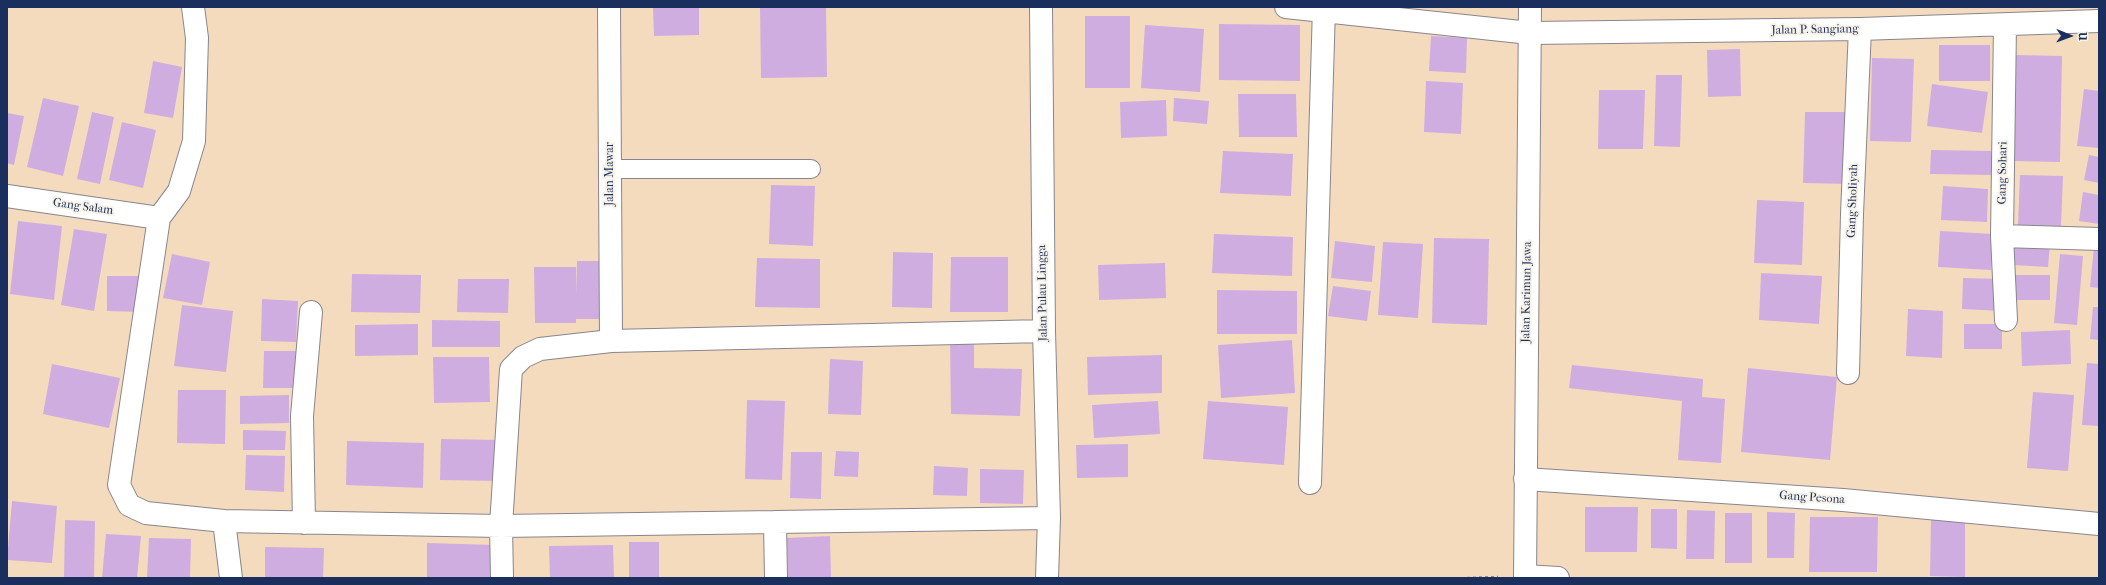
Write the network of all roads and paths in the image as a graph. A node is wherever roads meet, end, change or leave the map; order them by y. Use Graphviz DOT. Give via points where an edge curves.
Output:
graph roads {
  1 [pos="193,7"];
  2 [pos="609,7"];
  3 [pos="1042,7"];
  4 [pos="1286,7"];
  5 [pos="1530,7"];
  6 [pos="1324,9"];
  7 [pos="2017,18"];
  8 [pos="2099,21"];
  9 [pos="1860,29"];
  10 [pos="1530,33"];
  11 [pos="610,169"];
  12 [pos="811,169"];
  13 [pos="7,196"];
  14 [pos="159,218"];
  15 [pos="2002,236"];
  16 [pos="2099,240"];
  17 [pos="312,312"];
  18 [pos="2006,320"];
  19 [pos="1044,331"];
  20 [pos="611,340"];
  21 [pos="1848,373"];
  22 [pos="1525,479"];
  23 [pos="1310,483"];
  24 [pos="1049,518"];
  25 [pos="224,521"];
  26 [pos="775,522"];
  27 [pos="304,523"];
  28 [pos="2099,524"];
  29 [pos="501,526"];
  30 [pos="1525,577"];
  31 [pos="231,578"];
  32 [pos="502,578"];
  33 [pos="776,578"];
  34 [pos="1047,578"];
  35 [pos="1558,578"];
  1 -- 14 [label="street" via="197,38 194,141 179,191"];
  2 -- 11 [label="street, Jalan Mawar"];
  3 -- 19 [label="street, Jalan Pulau Lingga"];
  4 -- 6 [label="street, Jalan P. Sangiang"];
  5 -- 10 [label="street, Jalan Karimun Jawa"];
  6 -- 10 [label="street, Jalan P. Sangiang"];
  6 -- 23 [label="street"];
  7 -- 8 [label="street, Jalan P. Sangiang"];
  7 -- 9 [label="street, Jalan P. Sangiang"];
  7 -- 15 [label="street, Gang Sohari"];
  9 -- 10 [label="street, Jalan P. Sangiang"];
  9 -- 21 [label="street, Gang Sholiyah"];
  10 -- 22 [label="street, Jalan Karimun Jawa"];
  11 -- 12 [label="lane"];
  11 -- 20 [label="street, Jalan Mawar"];
  13 -- 14 [label="street, Gang Salam"];
  14 -- 25 [label="street" via="119,485 129,506 146,512"];
  15 -- 16 [label="street"];
  15 -- 18 [label="street, Gang Sohari"];
  17 -- 27 [label="street" via="302,416"];
  19 -- 20 [label="street"];
  19 -- 24 [label="street, Jalan Pulau Lingga"];
  20 -- 29 [label="street" via="540,349 523,357 511,369"];
  22 -- 28 [label="street, Gang Pesona" via="1842,500"];
  22 -- 30 [label="street, Jalan Karimun Jawa"];
  24 -- 26 [label="street"];
  24 -- 34 [label="street, Jalan Pulau Lingga"];
  25 -- 27 [label="street"];
  25 -- 31 [label="street"];
  26 -- 29 [label="street"];
  26 -- 33 [label="street"];
  27 -- 29 [label="street"];
  29 -- 32 [label="street"];
  30 -- 35 [label="street"];
}
